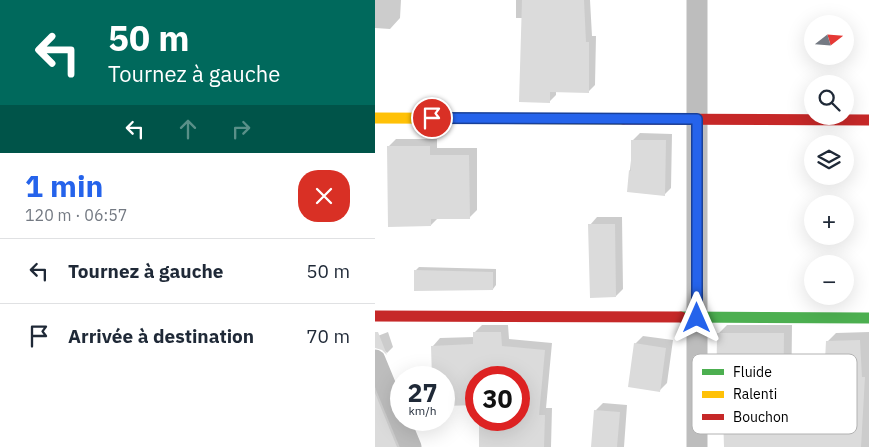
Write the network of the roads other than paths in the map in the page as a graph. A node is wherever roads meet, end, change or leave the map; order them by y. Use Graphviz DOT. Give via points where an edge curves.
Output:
graph roads {
  1 [pos="697,0"];
  2 [pos="375,118"];
  3 [pos="697,119"];
  4 [pos="869,120"];
  5 [pos="375,316"];
  6 [pos="697,318"];
  7 [pos="869,318"];
  8 [pos="697,354"];
  9 [pos="375,360"];
  10 [pos="697,434"];
  11 [pos="411,447"];
  12 [pos="697,447"];
  1 -- 3 [label="street"];
  2 -- 3 [label="street"];
  3 -- 4 [label="street"];
  3 -- 6 [label="street"];
  5 -- 6 [label="street"];
  6 -- 7 [label="street"];
  6 -- 8 [label="street"];
  9 -- 11 [label="street"];
  10 -- 12 [label="street"];
}
